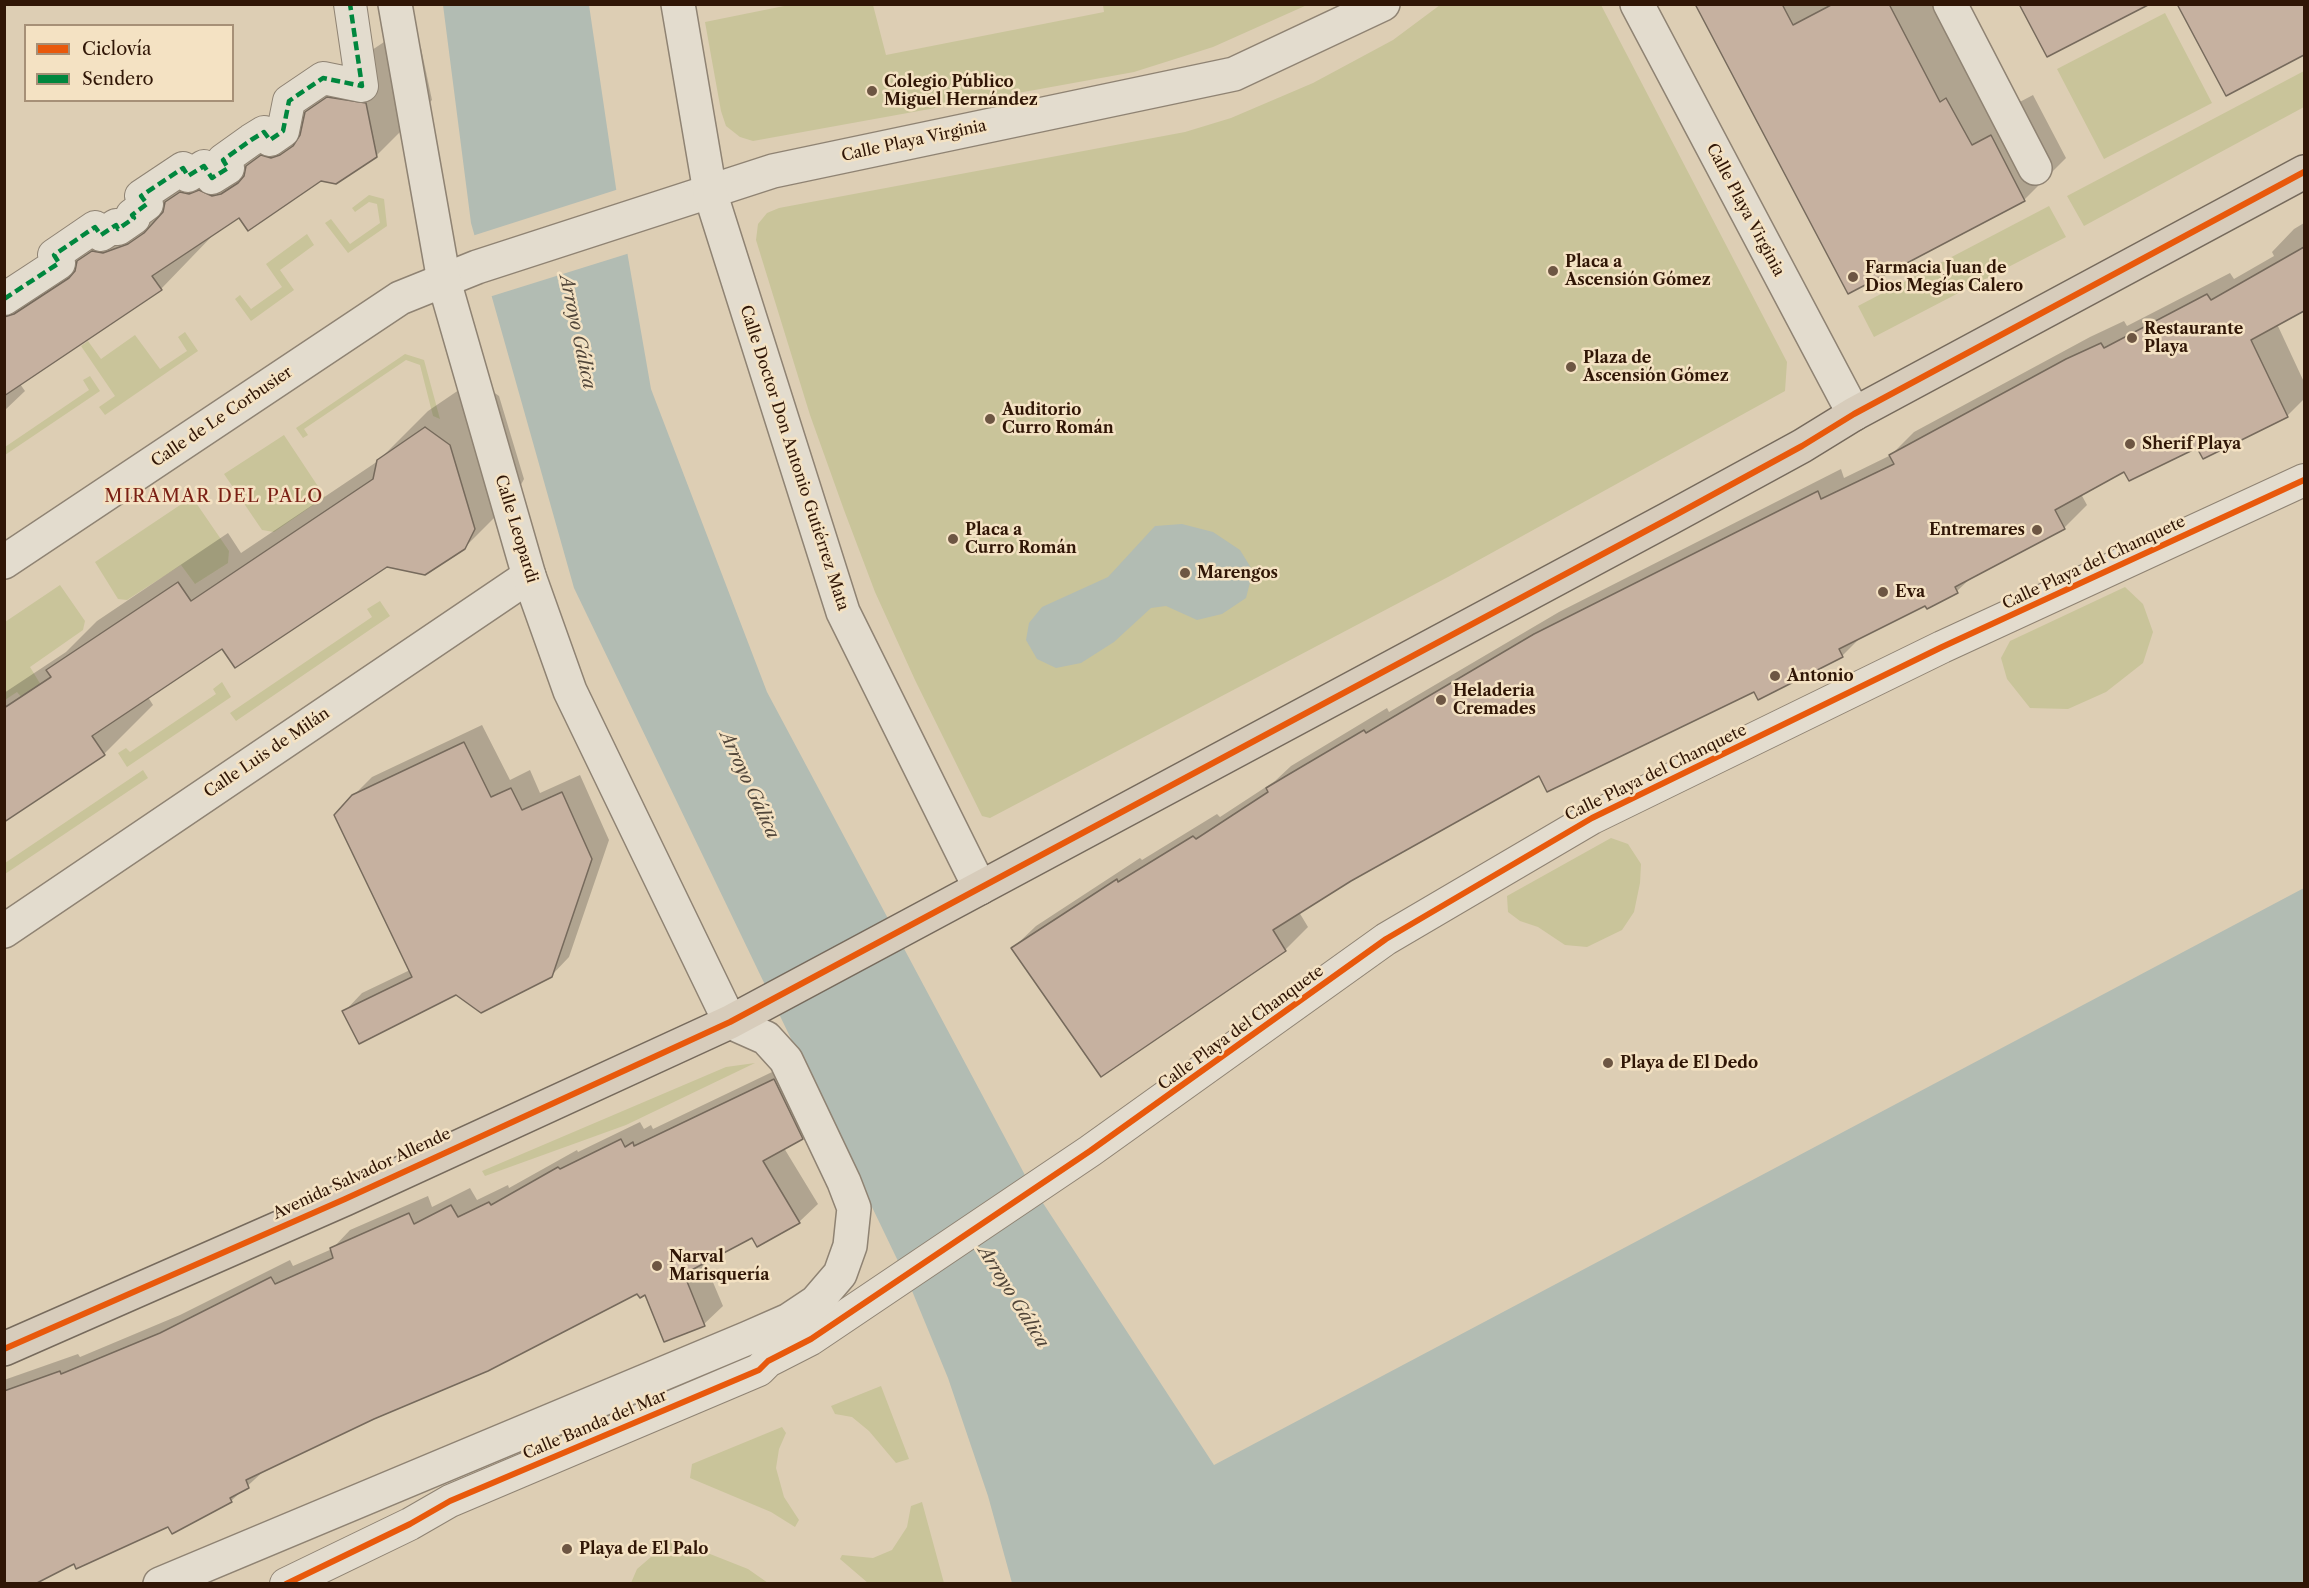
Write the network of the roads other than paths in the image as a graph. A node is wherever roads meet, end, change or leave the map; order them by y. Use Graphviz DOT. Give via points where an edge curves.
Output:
graph roads {
  1 [pos="350,4"];
  2 [pos="395,4"];
  3 [pos="678,4"];
  4 [pos="1383,4"];
  5 [pos="1637,4"];
  6 [pos="1950,4"];
  7 [pos="2035,168"];
  8 [pos="2304,172"];
  9 [pos="710,192"];
  10 [pos="454,277"];
  11 [pos="4,299"];
  12 [pos="1854,414"];
  13 [pos="2304,480"];
  14 [pos="4,562"];
  15 [pos="529,576"];
  16 [pos="980,888"];
  17 [pos="4,931"];
  18 [pos="730,1022"];
  19 [pos="903,1274"];
  20 [pos="4,1349"];
  21 [pos="160,1584"];
  22 [pos="286,1584"];
  1 -- 11 [label="street" via="362,86 323,78 289,101 283,131 270,140 264,132 251,140 223,160 228,168 212,178 204,166 188,176 183,168 141,196 147,204 132,215 134,218 100,235 95,227 54,255 59,263"];
  2 -- 10 [label="street, Calle Leopardi"];
  3 -- 9 [label="street, Calle Doctor Don Antonio Gutiérrez Mata"];
  4 -- 9 [label="street, Calle Playa Virginia" via="1234,74 773,171"];
  5 -- 12 [label="street, Calle Playa Virginia"];
  6 -- 7 [label="street"];
  8 -- 12 [label="main road, Avenida Salvador Allende"];
  9 -- 10 [label="street, Calle Playa Virginia"];
  9 -- 16 [label="street, Calle Doctor Don Antonio Gutiérrez Mata" via="843,612"];
  10 -- 14 [label="street, Calle de Le Corbusier" via="400,298"];
  10 -- 15 [label="street, Calle Leopardi"];
  12 -- 16 [label="main road, Avenida Salvador Allende" via="1802,446"];
  13 -- 19 [label="street, Calle Playa del Chanquete" via="1942,647 1592,818 1405,927 1180,1089"];
  15 -- 17 [label="street, Calle Luis de Milán"];
  15 -- 18 [label="street, Calle Leopardi" via="570,692"];
  16 -- 18 [label="main road, Avenida Salvador Allende"];
  18 -- 20 [label="main road, Avenida Salvador Allende" via="345,1199"];
  18 -- 21 [label="street, Calle Banda del Mar" via="766,1038 786,1060 854,1208 850,1246 840,1274 816,1302 789,1320 748,1338"];
  19 -- 22 [label="street, Calle Banda del Mar" via="811,1339 768,1361 759,1370 450,1501"];
}
